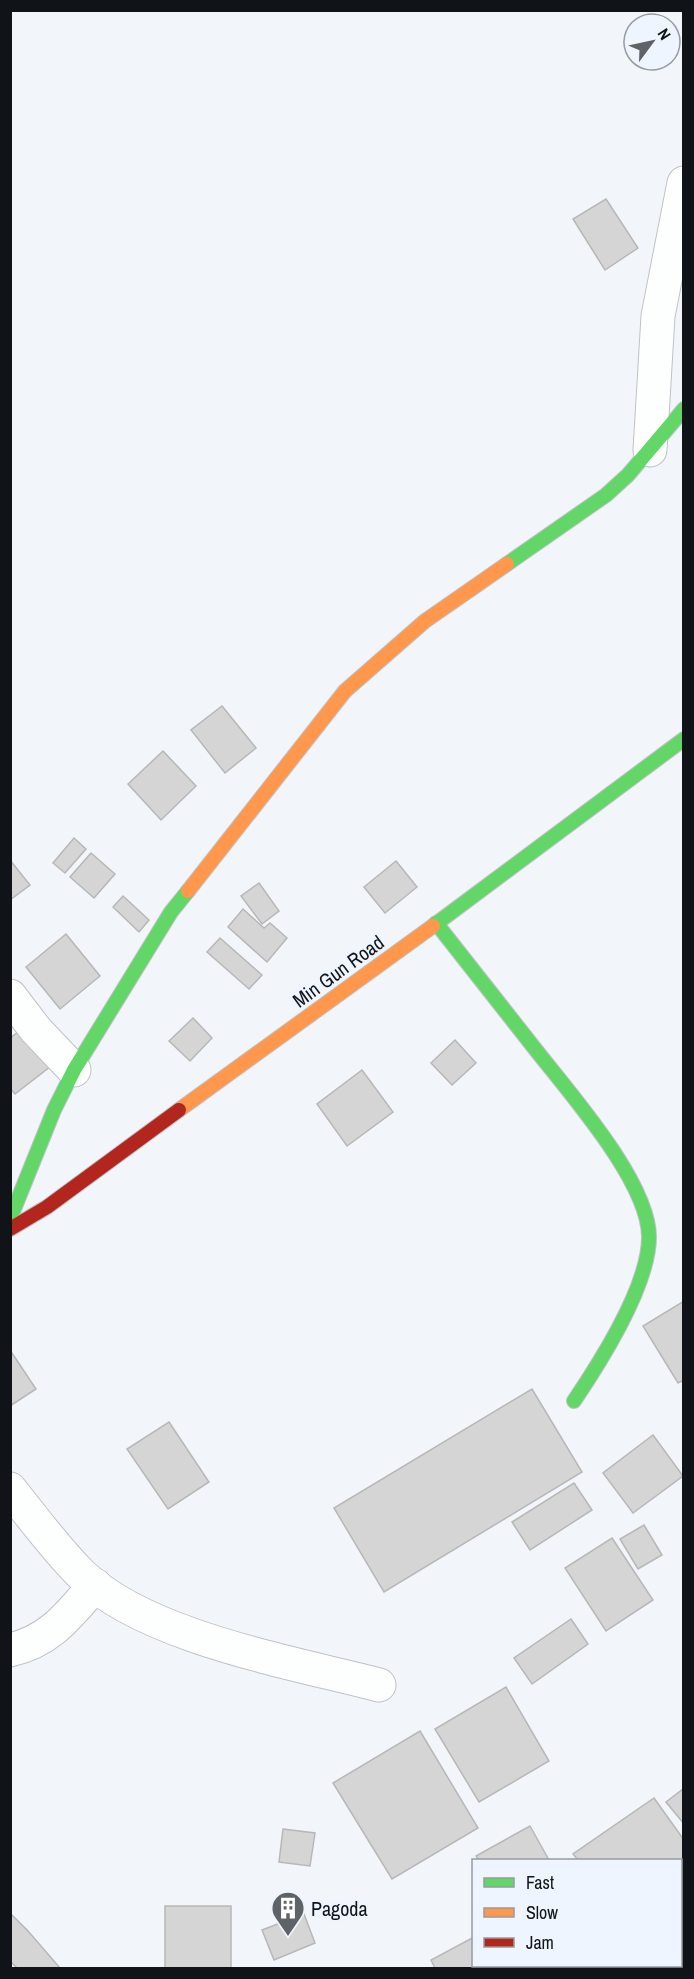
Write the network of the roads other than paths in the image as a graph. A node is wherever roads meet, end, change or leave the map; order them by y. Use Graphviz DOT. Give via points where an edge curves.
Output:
graph roads {
  1 [pos="684,183"];
  2 [pos="684,409"];
  3 [pos="650,450"];
  4 [pos="684,739"];
  5 [pos="436,923"];
  6 [pos="10,996"];
  7 [pos="74,1070"];
  8 [pos="10,1219"];
  9 [pos="10,1229"];
  10 [pos="573,1401"];
  11 [pos="10,1489"];
  12 [pos="95,1585"];
  13 [pos="10,1650"];
  14 [pos="379,1685"];
  1 -- 3 [label="street" via="658,316"];
  2 -- 3 [label="street"];
  3 -- 7 [label="street" via="606,495 425,621 345,691 171,912"];
  4 -- 5 [label="street, Min Gun Road"];
  5 -- 9 [label="street, Min Gun Road" via="47,1207"];
  5 -- 10 [label="street" via="589,1118 630,1178 644,1209 649,1237 641,1276 605,1356"];
  6 -- 7 [label="street"];
  7 -- 8 [label="street"];
  11 -- 12 [label="street" via="75,1567"];
  12 -- 13 [label="street" via="46,1635 31,1645"];
  12 -- 14 [label="street" via="139,1615 226,1644"];
}
